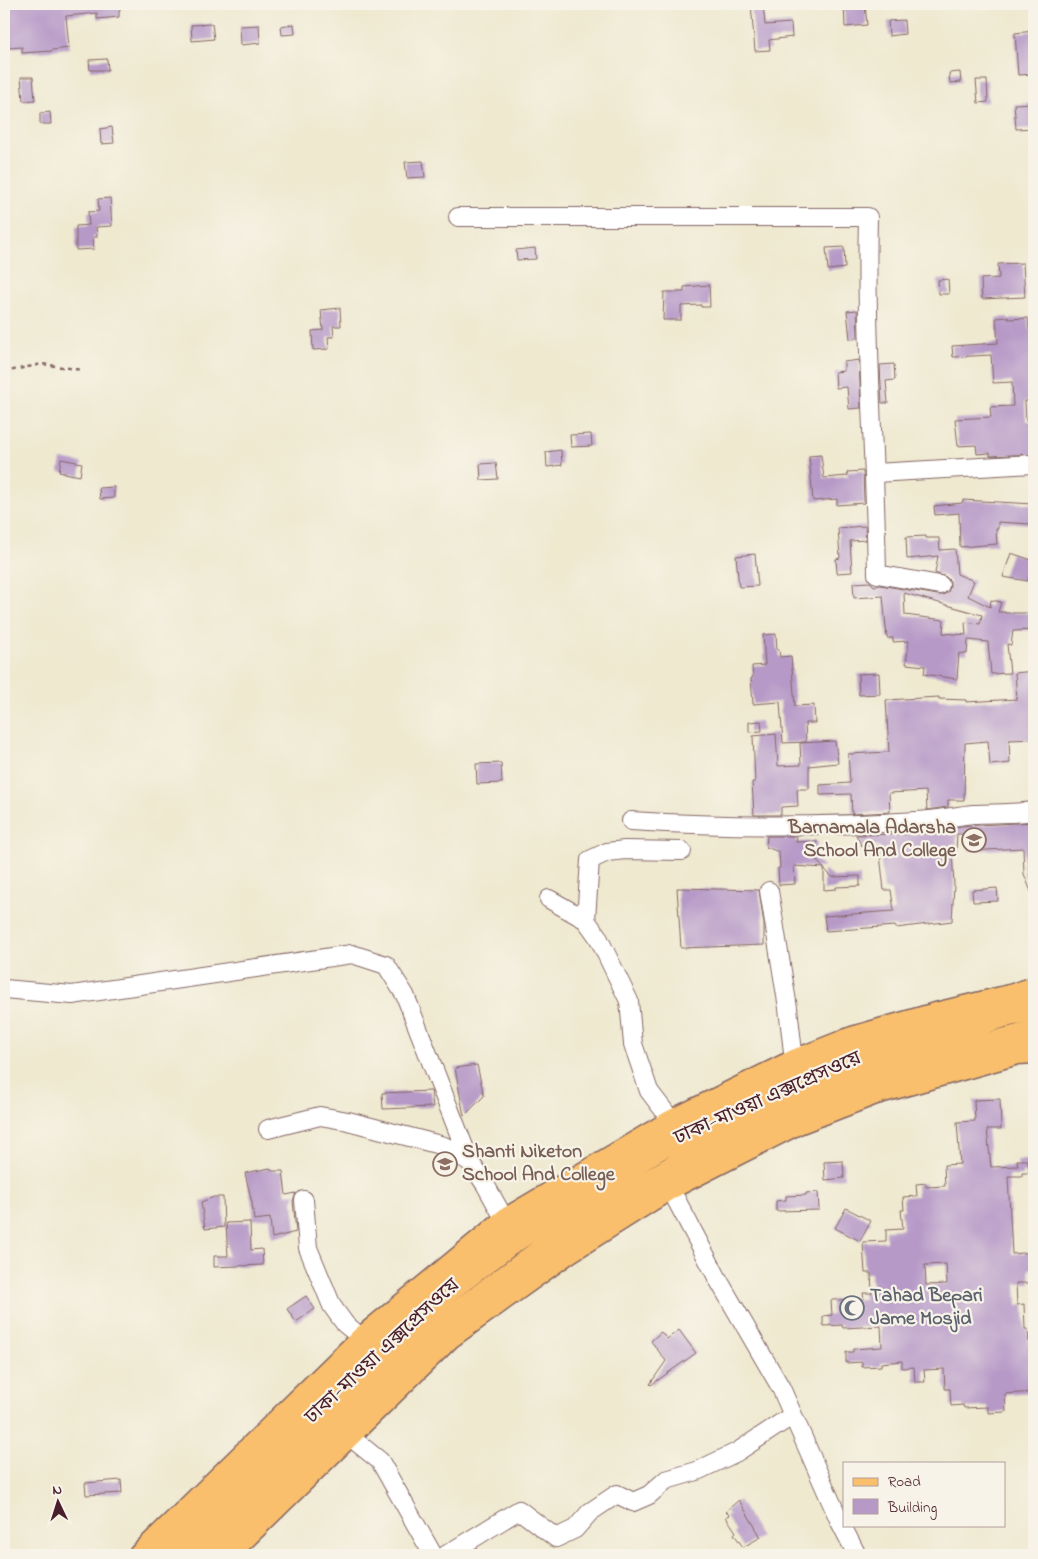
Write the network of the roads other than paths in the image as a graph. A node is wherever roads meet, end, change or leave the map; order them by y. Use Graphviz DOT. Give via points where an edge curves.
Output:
graph roads {
  1 [pos="458,217"];
  2 [pos="1034,464"];
  3 [pos="875,473"];
  4 [pos="940,585"];
  5 [pos="1034,811"];
  6 [pos="631,821"];
  7 [pos="682,851"];
  8 [pos="769,891"];
  9 [pos="549,899"];
  10 [pos="586,920"];
  11 [pos="1034,988"];
  12 [pos="4,989"];
  13 [pos="1034,1008"];
  14 [pos="1034,1034"];
  15 [pos="1034,1052"];
  16 [pos="794,1061"];
  17 [pos="672,1121"];
  18 [pos="268,1129"];
  19 [pos="470,1162"];
  20 [pos="670,1188"];
  21 [pos="304,1200"];
  22 [pos="505,1220"];
  23 [pos="362,1338"];
  24 [pos="793,1414"];
  25 [pos="349,1436"];
  26 [pos="140,1555"];
  27 [pos="166,1555"];
  28 [pos="203,1555"];
  29 [pos="227,1555"];
  30 [pos="433,1555"];
  31 [pos="446,1555"];
  32 [pos="857,1555"];
  1 -- 3 [label="street" via="868,217 868,321"];
  2 -- 3 [label="street"];
  3 -- 4 [label="street" via="877,574"];
  5 -- 6 [label="street" via="849,824 710,826"];
  7 -- 10 [label="street" via="625,850 607,852 590,860"];
  8 -- 16 [label="street"];
  9 -- 10 [label="street"];
  10 -- 17 [label="street" via="598,937 629,1001 633,1044 649,1091"];
  11 -- 16 [label="main road" via="852,1038"];
  12 -- 19 [label="street" via="72,995 352,954 386,965 405,995"];
  13 -- 27 [label="highway, ঢাকা-মাওয়া এক্সপ্রেসওয়ে" via="873,1054 804,1079 656,1148 507,1244 436,1298"];
  14 -- 28 [label="highway, ঢাকা-মাওয়া এক্সপ্রেসওয়ে" via="899,1069 807,1103 696,1155 570,1231 446,1322 393,1367 350,1414"];
  15 -- 20 [label="main road" via="1018,1053 873,1094 798,1123"];
  16 -- 17 [label="main road"];
  17 -- 22 [label="main road"];
  18 -- 19 [label="street" via="320,1116 444,1146"];
  19 -- 22 [label="street"];
  20 -- 24 [label="street"];
  20 -- 25 [label="main road" via="567,1253 450,1337"];
  21 -- 23 [label="street" via="308,1248 332,1306 345,1324"];
  22 -- 23 [label="main road"];
  23 -- 26 [label="main road"];
  24 -- 31 [label="street" via="737,1452 698,1471 666,1480 649,1495 633,1502 618,1494 590,1512 575,1529 556,1538 519,1510"];
  24 -- 32 [label="street"];
  25 -- 29 [label="main road"];
  25 -- 30 [label="street" via="380,1461"];
}
